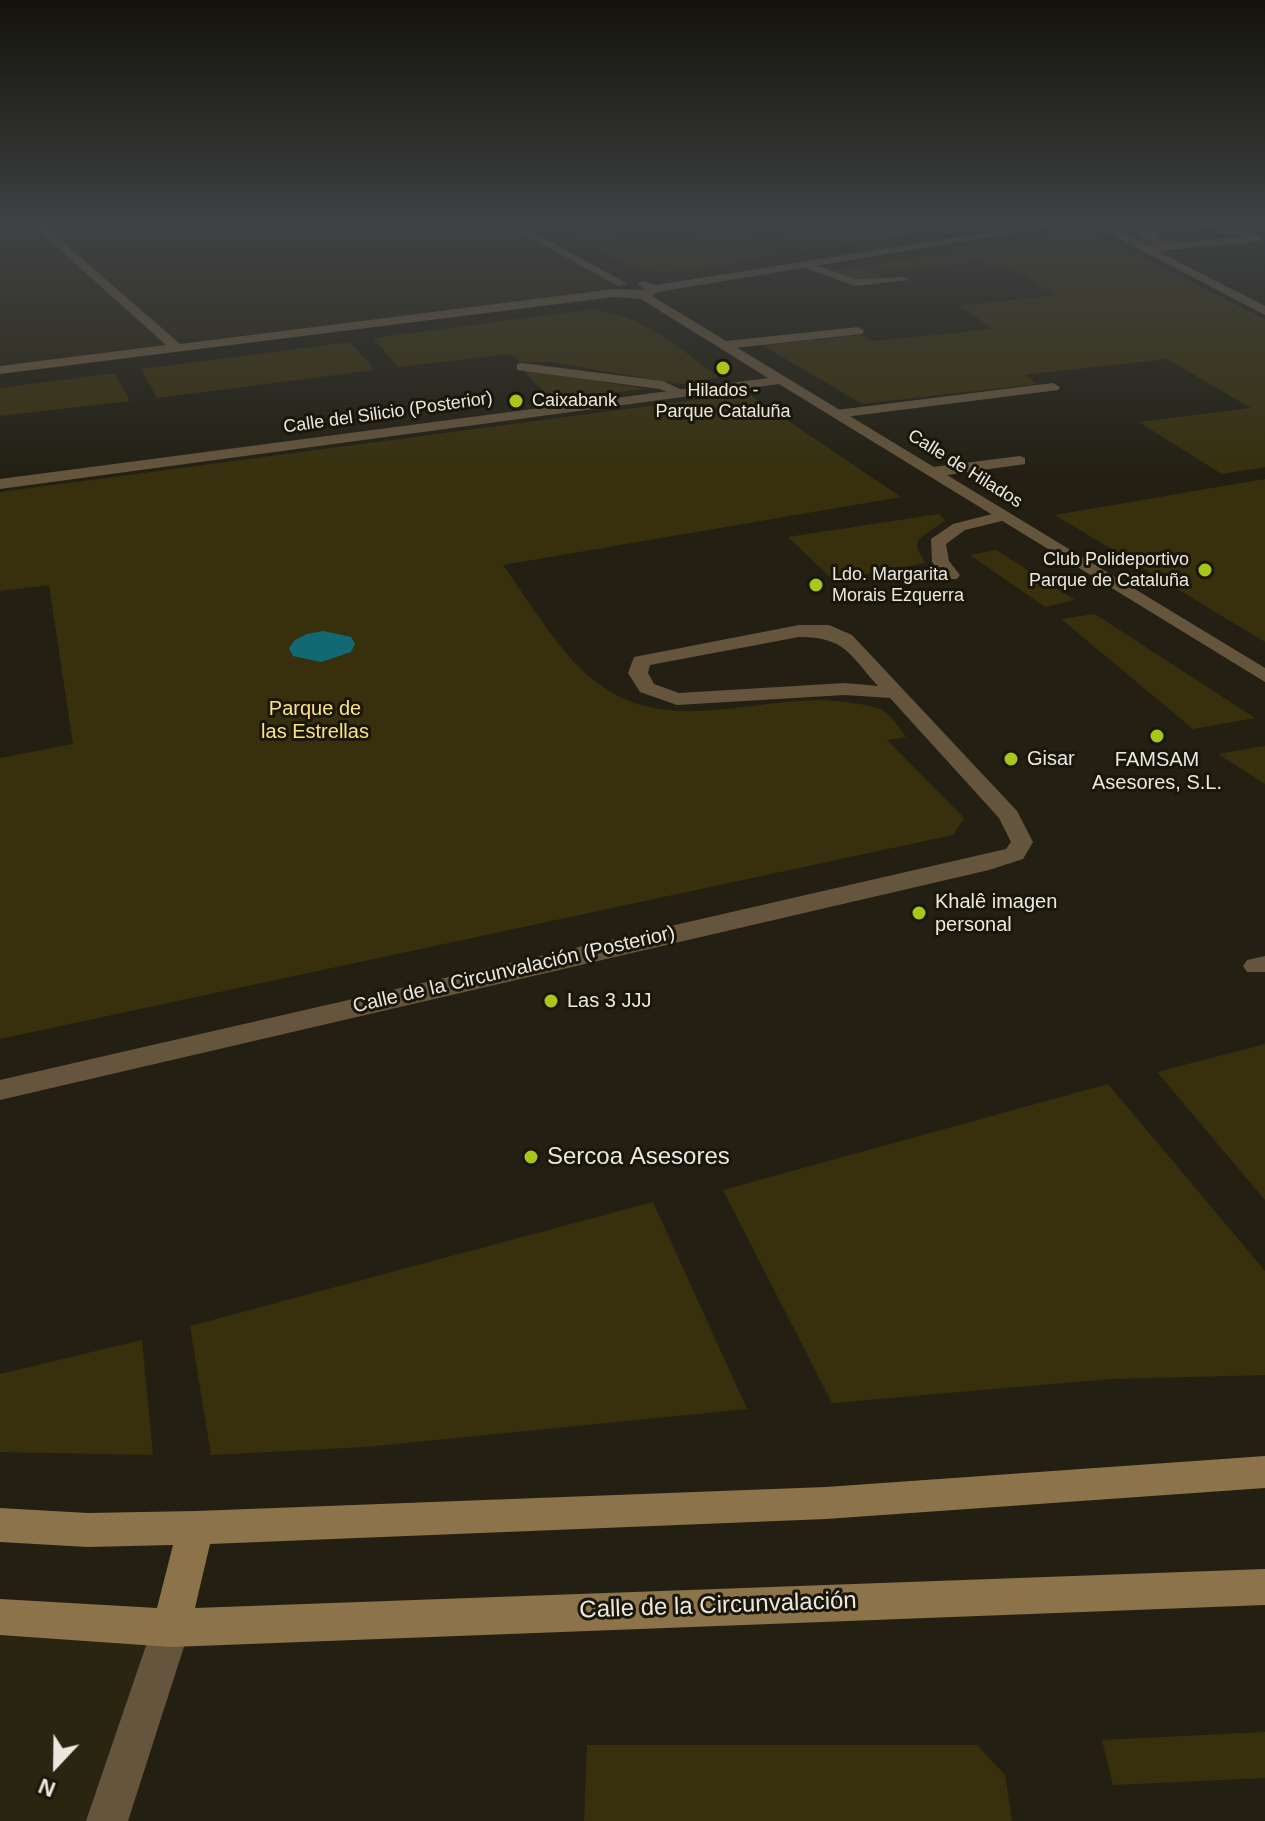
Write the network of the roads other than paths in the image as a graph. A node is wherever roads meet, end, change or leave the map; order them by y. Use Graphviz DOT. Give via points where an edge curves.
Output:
graph roads {
  1 [pos="130,307"];
  2 [pos="484,307"];
  3 [pos="671,307"];
  4 [pos="858,331"];
  5 [pos="726,345"];
  6 [pos="177,348"];
  7 [pos="522,367"];
  8 [pos="0,370"];
  9 [pos="782,380"];
  10 [pos="1053,387"];
  11 [pos="681,393"];
  12 [pos="837,414"];
  13 [pos="1020,461"];
  14 [pos="933,472"];
  15 [pos="0,484"];
  16 [pos="1004,516"];
  17 [pos="951,575"];
  18 [pos="1265,676"];
  19 [pos="896,693"];
  20 [pos="0,1090"];
  21 [pos="1265,1472"];
  22 [pos="0,1525"];
  23 [pos="196,1528"];
  24 [pos="1265,1587"];
  25 [pos="0,1617"];
  26 [pos="171,1628"];
  27 [pos="107,1821"];
  1 -- 6 [label="street"];
  2 -- 6 [label="street"];
  3 -- 5 [label="street, Calle de Hilados"];
  4 -- 5 [label="street"];
  5 -- 9 [label="street, Calle de Hilados"];
  6 -- 8 [label="street"];
  7 -- 11 [label="street" via="663,385"];
  9 -- 11 [label="street, Calle del Silicio (Posterior)"];
  9 -- 12 [label="street, Calle de Hilados"];
  10 -- 12 [label="street"];
  11 -- 15 [label="street, Calle del Silicio (Posterior)"];
  12 -- 14 [label="street, Calle de Hilados"];
  13 -- 14 [label="street"];
  14 -- 16 [label="street, Calle de Hilados"];
  16 -- 17 [label="street" via="963,525 937,543"];
  16 -- 18 [label="street, Calle de Hilados"];
  19 -- 19 [label="street" via="845,639 829,631 799,631 677,652 641,661 638,673 647,688 677,699 845,689"];
  19 -- 20 [label="street, Calle de la Circunvalación (Posterior)" via="1009,816 1022,842 1015,854"];
  21 -- 23 [label="street" via="826,1503"];
  22 -- 23 [label="street"];
  23 -- 26 [label="street"];
  24 -- 26 [label="street, Calle de la Circunvalación"];
  25 -- 26 [label="street, Calle de la Circunvalación"];
  26 -- 27 [label="street"];
}
